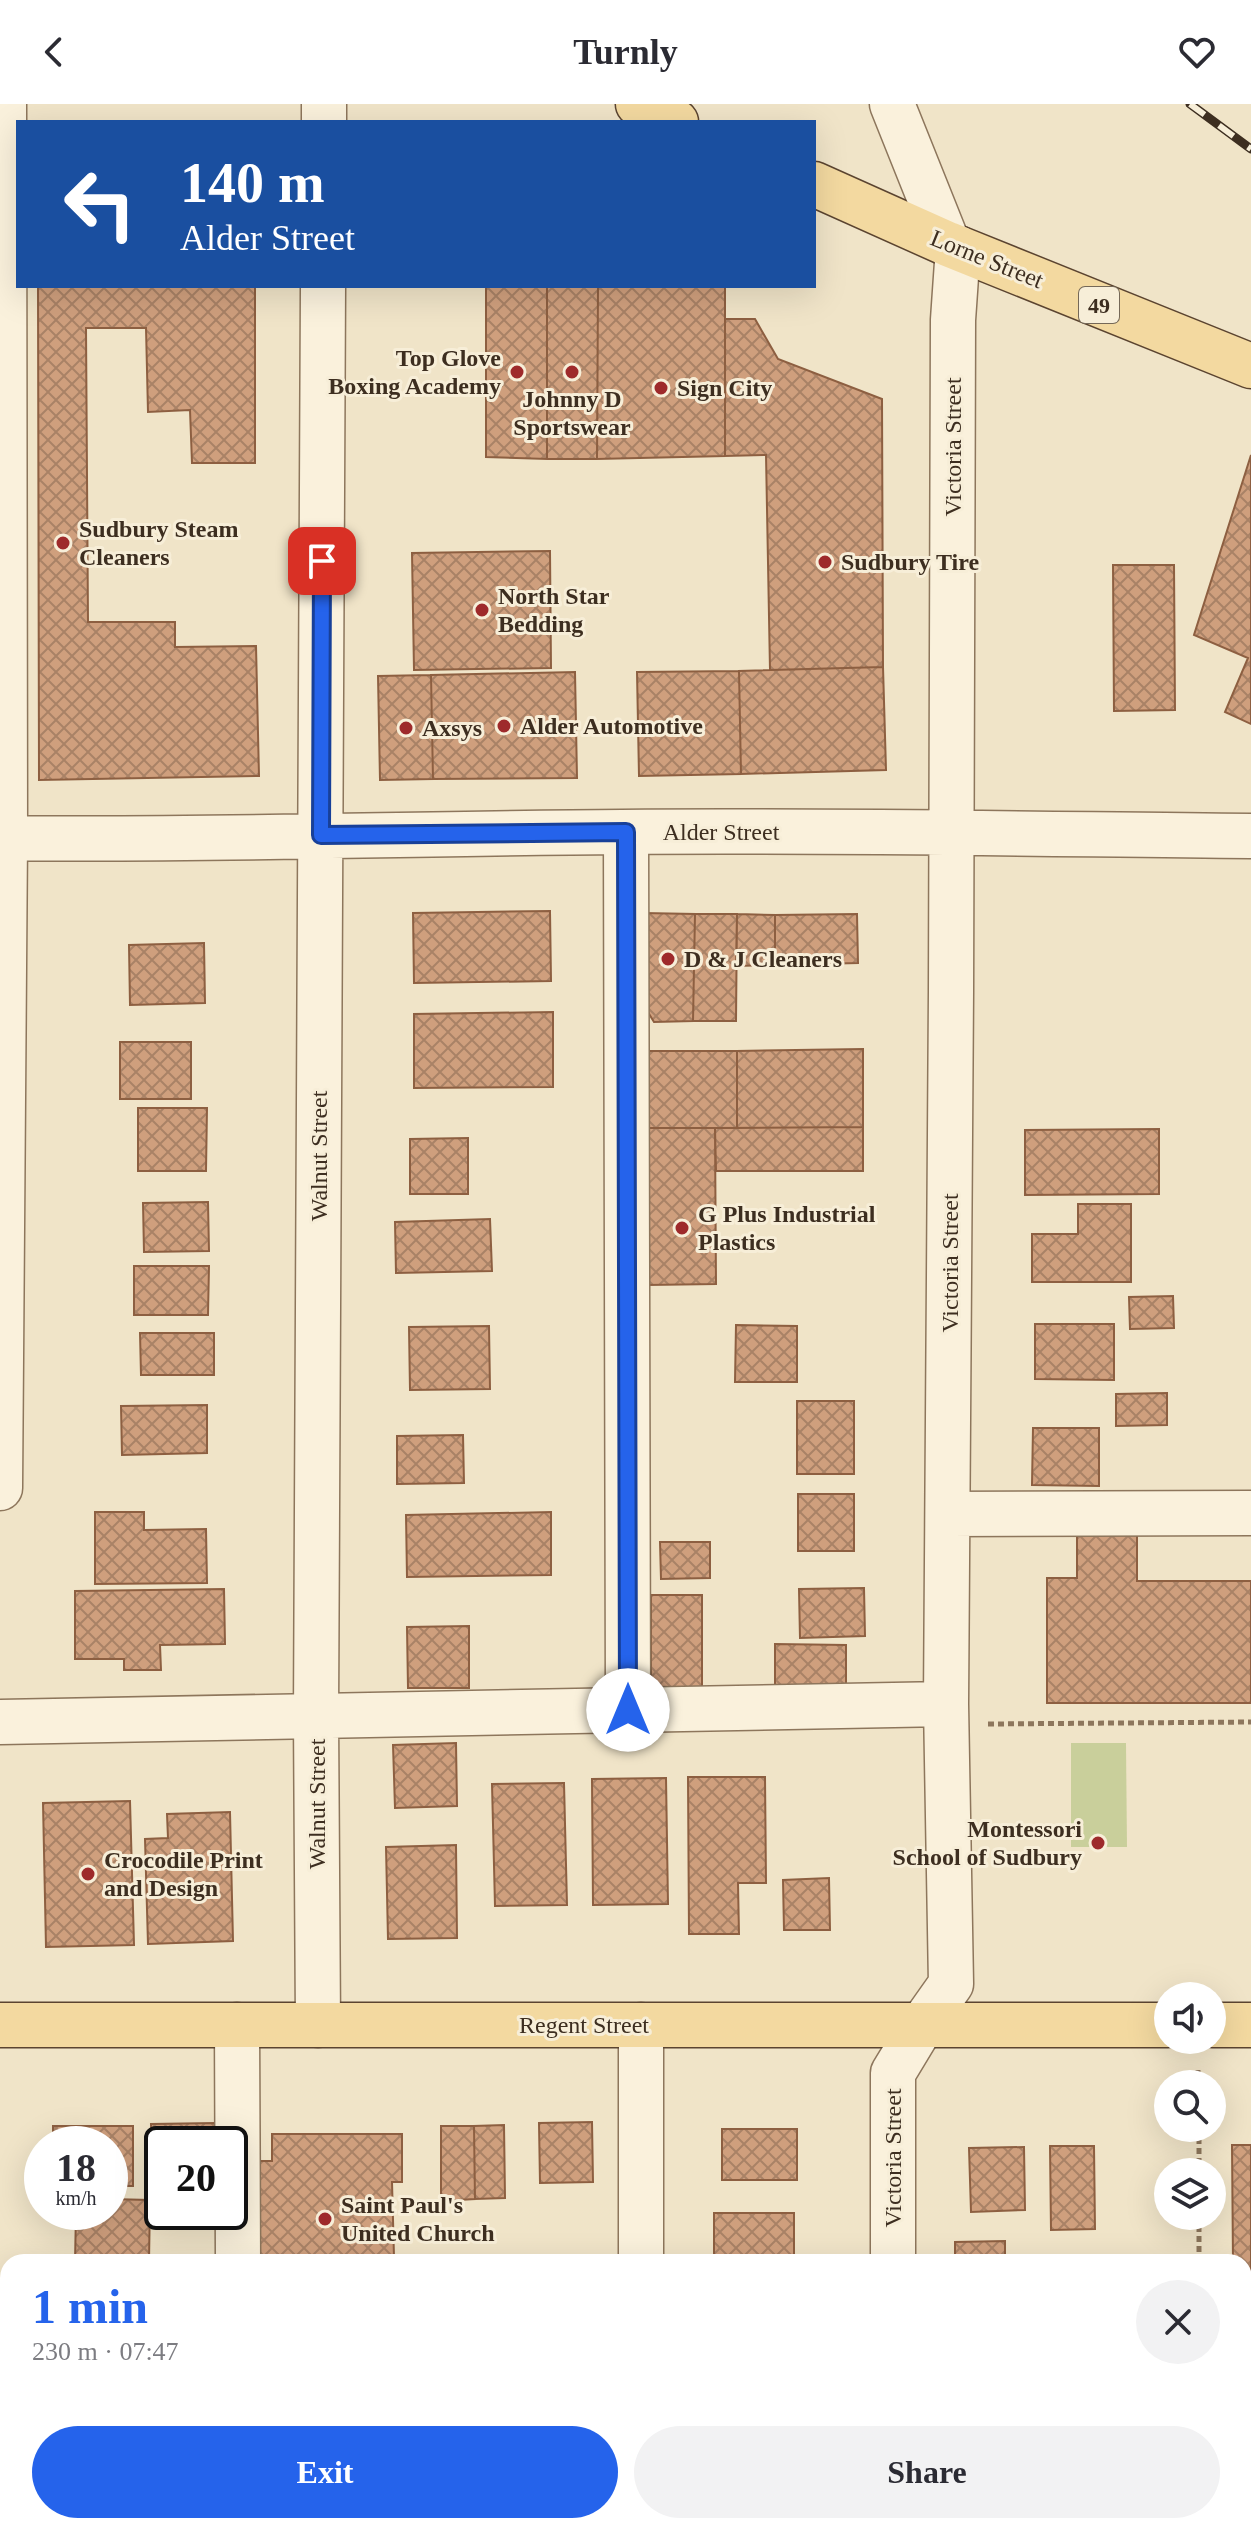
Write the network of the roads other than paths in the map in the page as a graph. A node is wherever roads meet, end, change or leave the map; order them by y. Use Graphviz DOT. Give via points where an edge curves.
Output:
graph roads {
  1 [pos="4,104"];
  2 [pos="638,104"];
  3 [pos="892,104"];
  4 [pos="672,120"];
  5 [pos="816,185"];
  6 [pos="953,246"];
  7 [pos="323,288"];
  8 [pos="1251,366"];
  9 [pos="626,832"];
  10 [pos="952,832"];
  11 [pos="321,835"];
  12 [pos="1251,836"];
  13 [pos="3,838"];
  14 [pos="0,1488"];
  15 [pos="1251,1513"];
  16 [pos="948,1514"];
  17 [pos="946,1704"];
  18 [pos="628,1710"];
  19 [pos="316,1716"];
  20 [pos="0,1722"];
  21 [pos="0,2025"];
  22 [pos="237,2025"];
  23 [pos="318,2025"];
  24 [pos="641,2025"];
  25 [pos="922,2025"];
  26 [pos="1154,2025"];
  27 [pos="1226,2025"];
  28 [pos="1251,2025"];
  29 [pos="238,2254"];
  30 [pos="641,2254"];
  31 [pos="893,2254"];
  1 -- 13 [label="street"];
  2 -- 4 [label="main road"];
  3 -- 6 [label="street"];
  5 -- 6 [label="main road, Lorne Street / 49"];
  6 -- 8 [label="main road, Lorne Street / 49"];
  6 -- 10 [label="street, Victoria Street"];
  7 -- 11 [label="street, Walnut Street"];
  9 -- 10 [label="street, Alder Street"];
  9 -- 11 [label="street, Alder Street"];
  9 -- 18 [label="street"];
  10 -- 12 [label="street, Alder Street"];
  10 -- 16 [label="street, Victoria Street"];
  11 -- 13 [label="street, Alder Street"];
  11 -- 19 [label="street, Walnut Street"];
  13 -- 14 [label="street"];
  15 -- 16 [label="street"];
  16 -- 17 [label="street, Victoria Street"];
  17 -- 18 [label="street"];
  17 -- 25 [label="street, Victoria Street" via="951,1984"];
  18 -- 19 [label="street"];
  19 -- 20 [label="street"];
  19 -- 23 [label="street, Walnut Street"];
  21 -- 22 [label="main road, Regent Street"];
  22 -- 23 [label="main road, Regent Street"];
  22 -- 29 [label="street"];
  23 -- 24 [label="main road, Regent Street"];
  24 -- 25 [label="main road, Regent Street"];
  24 -- 30 [label="street"];
  25 -- 26 [label="main road, Regent Street"];
  25 -- 31 [label="street, Victoria Street" via="893,2073"];
  27 -- 28 [label="main road"];
}
